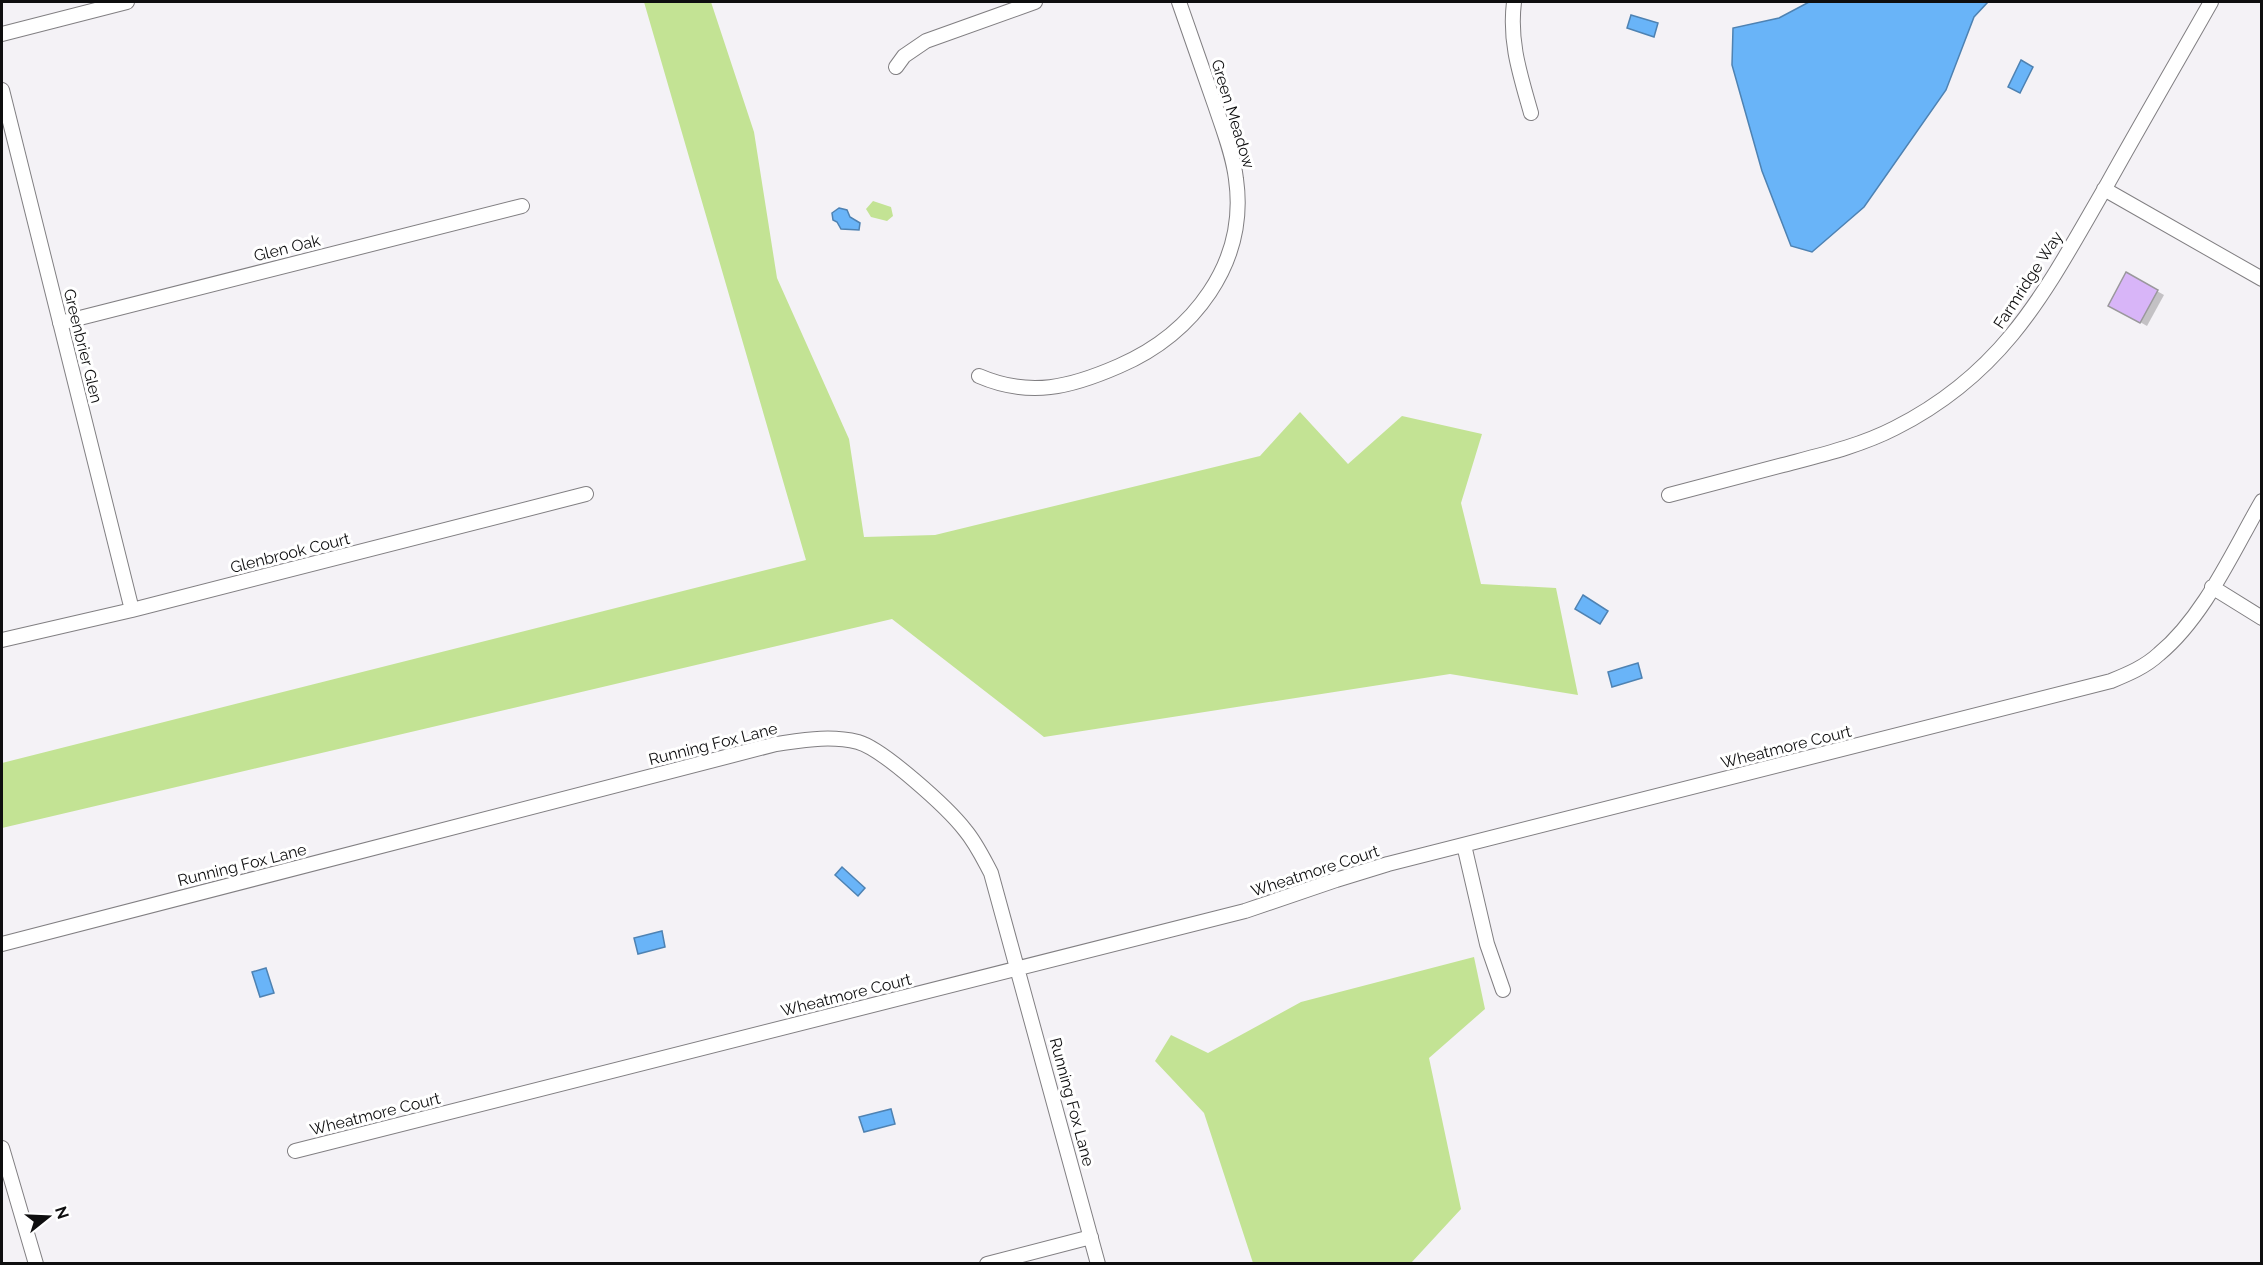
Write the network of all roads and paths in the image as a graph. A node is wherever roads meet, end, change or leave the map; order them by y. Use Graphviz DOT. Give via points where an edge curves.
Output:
graph roads {
  1 [pos="127,2"];
  2 [pos="1035,2"];
  3 [pos="1179,2"];
  4 [pos="1514,2"];
  5 [pos="2211,2"];
  6 [pos="2,34"];
  7 [pos="896,67"];
  8 [pos="2,90"];
  9 [pos="1531,113"];
  10 [pos="2104,189"];
  11 [pos="522,206"];
  12 [pos="2262,279"];
  13 [pos="60,323"];
  14 [pos="979,376"];
  15 [pos="586,494"];
  16 [pos="1669,495"];
  17 [pos="2262,501"];
  18 [pos="2212,587"];
  19 [pos="132,610"];
  20 [pos="2262,618"];
  21 [pos="2,640"];
  22 [pos="1464,845"];
  23 [pos="2,944"];
  24 [pos="1019,969"];
  25 [pos="1503,990"];
  26 [pos="2,1148"];
  27 [pos="295,1151"];
  28 [pos="1091,1237"];
  29 [pos="36,1263"];
  30 [pos="987,1263"];
  31 [pos="1098,1263"];
  1 -- 6 [label="street"];
  2 -- 7 [label="street" via="926,41 904,56"];
  3 -- 14 [label="street, Green Meadow" via="1223,128 1237,182 1233,238 1212,291 1186,323 1164,341 1089,379 1048,388 1020,388"];
  4 -- 9 [label="street" via="1515,60"];
  5 -- 10 [label="street, Farmridge Way"];
  8 -- 13 [label="street, Greenbrier Glen"];
  10 -- 12 [label="street"];
  10 -- 16 [label="street, Farmridge Way" via="2031,313 1976,375 1939,402 1856,445"];
  11 -- 13 [label="street, Glen Oak"];
  13 -- 19 [label="street, Greenbrier Glen"];
  15 -- 19 [label="street, Glenbrook Court"];
  17 -- 18 [label="street, Wheatmore Court"];
  18 -- 20 [label="street"];
  18 -- 22 [label="street, Wheatmore Court" via="2179,636 2159,655 2111,681"];
  19 -- 21 [label="street, Glenbrook Court"];
  22 -- 24 [label="street, Wheatmore Court" via="1336,880 1245,911"];
  22 -- 25 [label="street" via="1487,944"];
  23 -- 24 [label="street, Running Fox Lane" via="764,747 825,737 861,743 901,767 963,827 991,873"];
  24 -- 27 [label="street, Wheatmore Court"];
  24 -- 28 [label="street, Running Fox Lane"];
  26 -- 29 [label="street"];
  28 -- 30 [label="street"];
  28 -- 31 [label="street, Running Fox Lane"];
}
